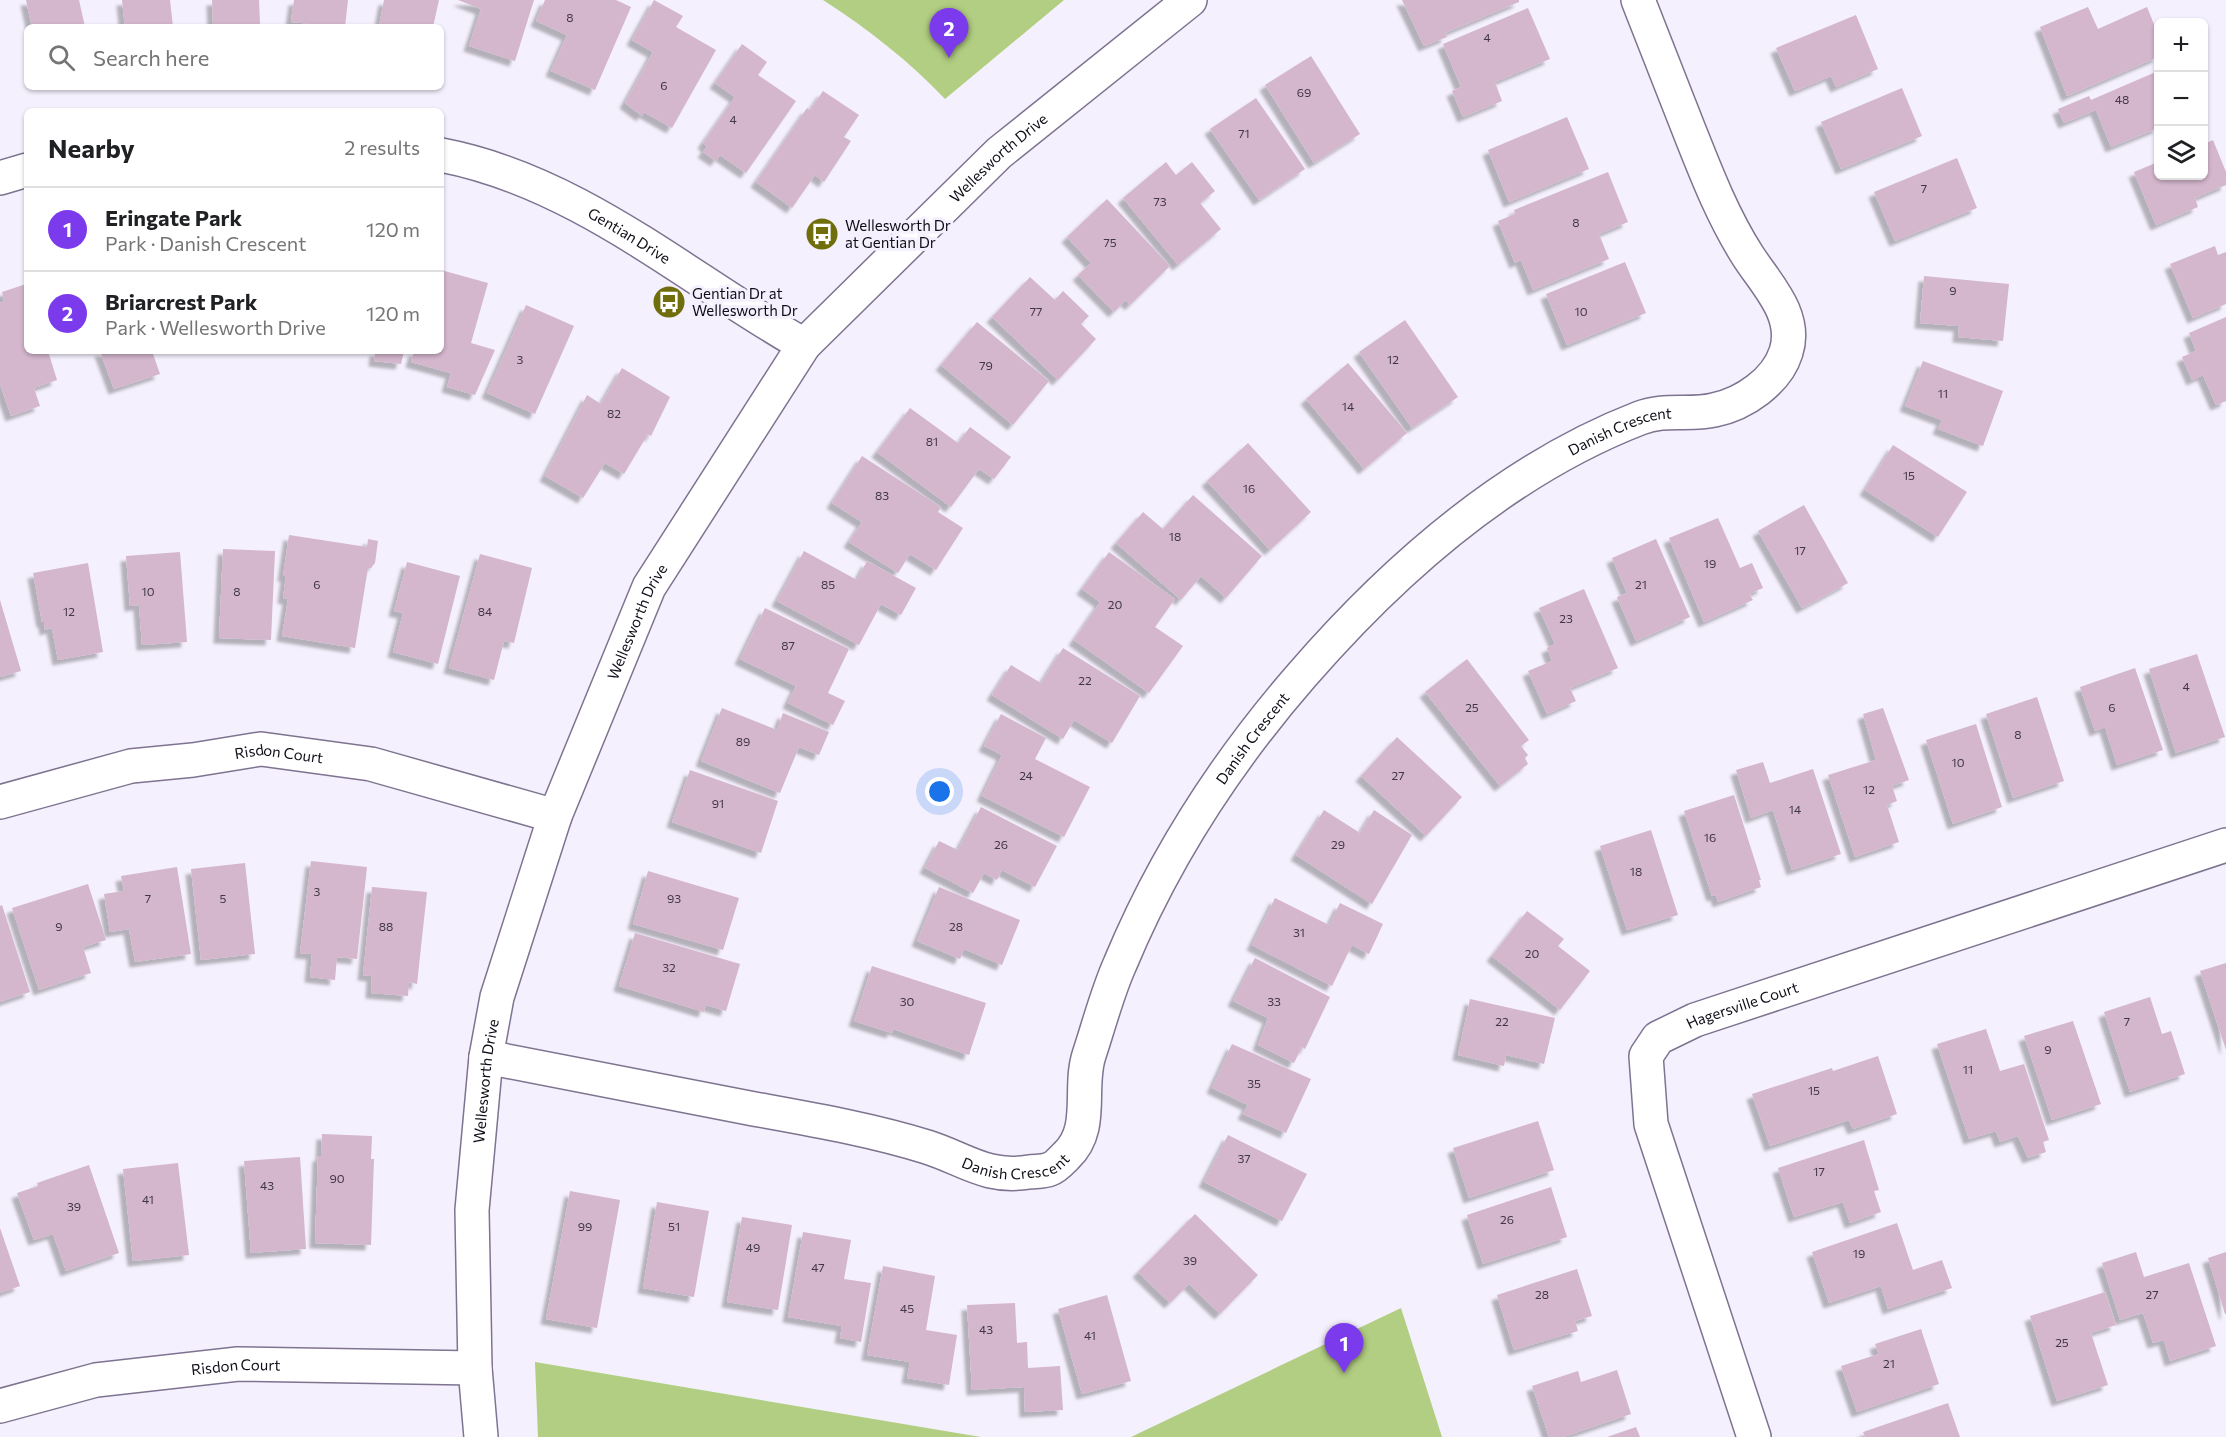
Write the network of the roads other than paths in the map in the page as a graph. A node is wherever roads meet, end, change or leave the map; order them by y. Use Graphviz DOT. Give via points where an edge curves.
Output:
graph roads {
  1 [pos="1190,0"];
  2 [pos="1638,0"];
  3 [pos="444,156"];
  4 [pos="24,171"];
  5 [pos="0,178"];
  6 [pos="804,345"];
  7 [pos="0,801"];
  8 [pos="555,816"];
  9 [pos="2226,845"];
  10 [pos="486,1057"];
  11 [pos="475,1368"];
  12 [pos="0,1406"];
  13 [pos="481,1437"];
  14 [pos="1754,1437"];
  1 -- 6 [label="street, Wellesworth Drive" via="999,153"];
  2 -- 10 [label="street, Danish Crescent" via="1716,196 1788,320 1787,351 1768,382 1743,400 1712,411 1644,416 1558,458 1483,506 1414,560 1302,675 1232,760 1182,839 1144,912 1118,967 1086,1065 1085,1114 1078,1145 1053,1169 992,1174 931,1148 857,1128"];
  3 -- 6 [label="street, Gentian Drive" via="492,167 584,208"];
  4 -- 5 [label="street"];
  6 -- 8 [label="street, Wellesworth Drive" via="649,587"];
  7 -- 8 [label="street, Risdon Court" via="131,766 261,749 371,764"];
  8 -- 10 [label="street, Wellesworth Drive" via="497,997"];
  9 -- 14 [label="street, Hagersville Court" via="1695,1020 1658,1038 1646,1056 1651,1124"];
  10 -- 11 [label="street, Wellesworth Drive" via="472,1210"];
  11 -- 12 [label="street, Risdon Court" via="238,1364 96,1380"];
  11 -- 13 [label="street, Wellesworth Drive"];
}
